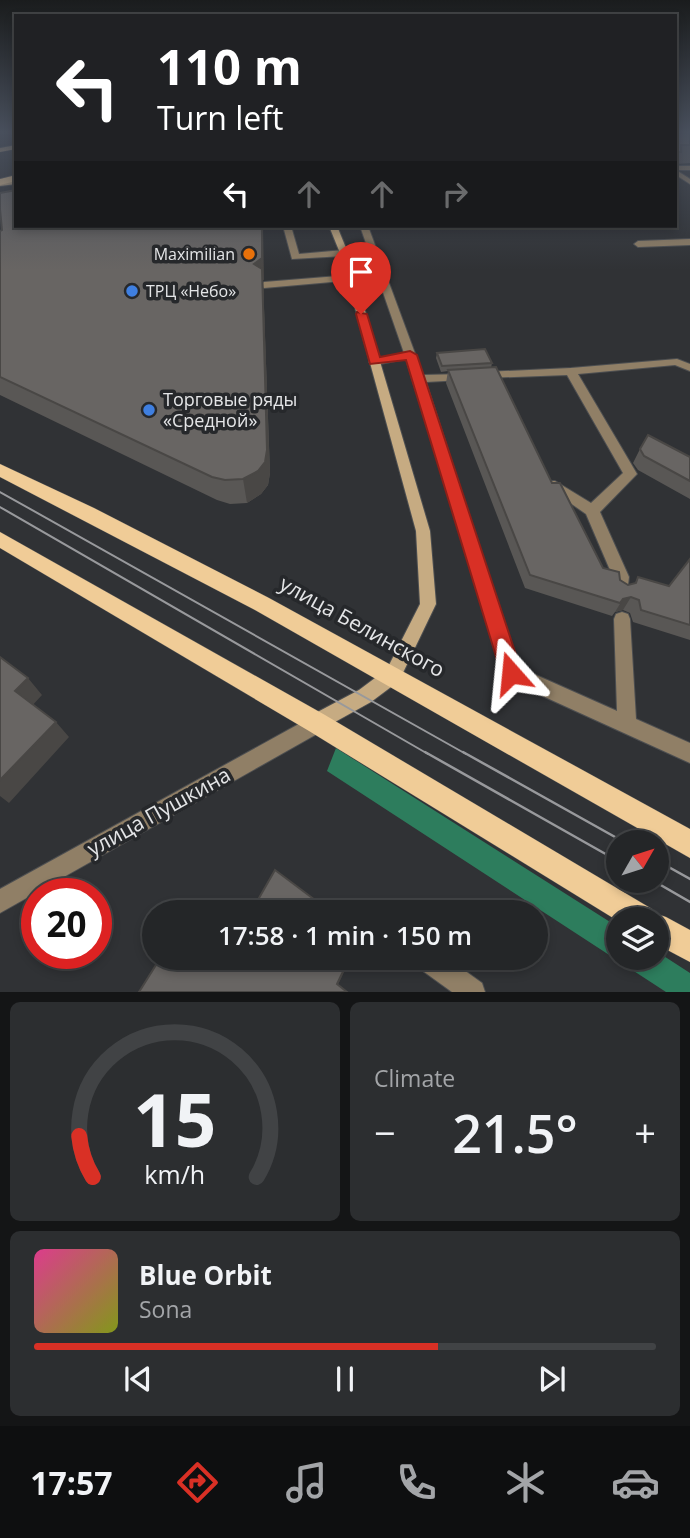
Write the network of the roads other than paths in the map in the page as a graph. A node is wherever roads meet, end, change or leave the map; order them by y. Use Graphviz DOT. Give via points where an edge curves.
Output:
graph roads {
  1 [pos="288,228"];
  2 [pos="334,228"];
  3 [pos="364,228"];
  4 [pos="690,242"];
  5 [pos="638,244"];
  6 [pos="344,253"];
  7 [pos="351,278"];
  8 [pos="264,280"];
  9 [pos="410,355"];
  10 [pos="375,362"];
  11 [pos="690,368"];
  12 [pos="571,371"];
  13 [pos="419,379"];
  14 [pos="0,470"];
  15 [pos="543,471"];
  16 [pos="592,511"];
  17 [pos="0,539"];
  18 [pos="621,588"];
  19 [pos="622,619"];
  20 [pos="393,675"];
  21 [pos="317,723"];
  22 [pos="627,725"];
  23 [pos="690,753"];
  24 [pos="690,844"];
  25 [pos="0,902"];
  26 [pos="622,907"];
  27 [pos="669,935"];
  28 [pos="690,947"];
  29 [pos="442,970"];
  30 [pos="472,992"];
  1 -- 6 [label="street" via="295,257"];
  2 -- 6 [label="main road"];
  3 -- 9 [label="street"];
  4 -- 5 [label="street"];
  6 -- 7 [label="main road"];
  7 -- 8 [label="street"];
  7 -- 10 [label="main road"];
  9 -- 10 [label="street"];
  9 -- 13 [label="street"];
  10 -- 20 [label="main road" via="423,531 428,604"];
  11 -- 12 [label="street" via="677,362"];
  12 -- 13 [label="street" via="502,381"];
  12 -- 16 [label="street" via="630,474"];
  13 -- 22 [label="street" via="511,673"];
  14 -- 20 [label="main road, улица Белинского" via="116,525"];
  15 -- 16 [label="street" via="549,483"];
  16 -- 18 [label="street" via="621,577"];
  17 -- 21 [label="main road"];
  19 -- 22 [label="street"];
  20 -- 21 [label="main road"];
  20 -- 24 [label="main road, улица Белинского"];
  21 -- 25 [label="street, улица Пушкина"];
  21 -- 26 [label="main road"];
  22 -- 23 [label="street"];
  27 -- 28 [label="main road"];
  29 -- 30 [label="street"];
}
